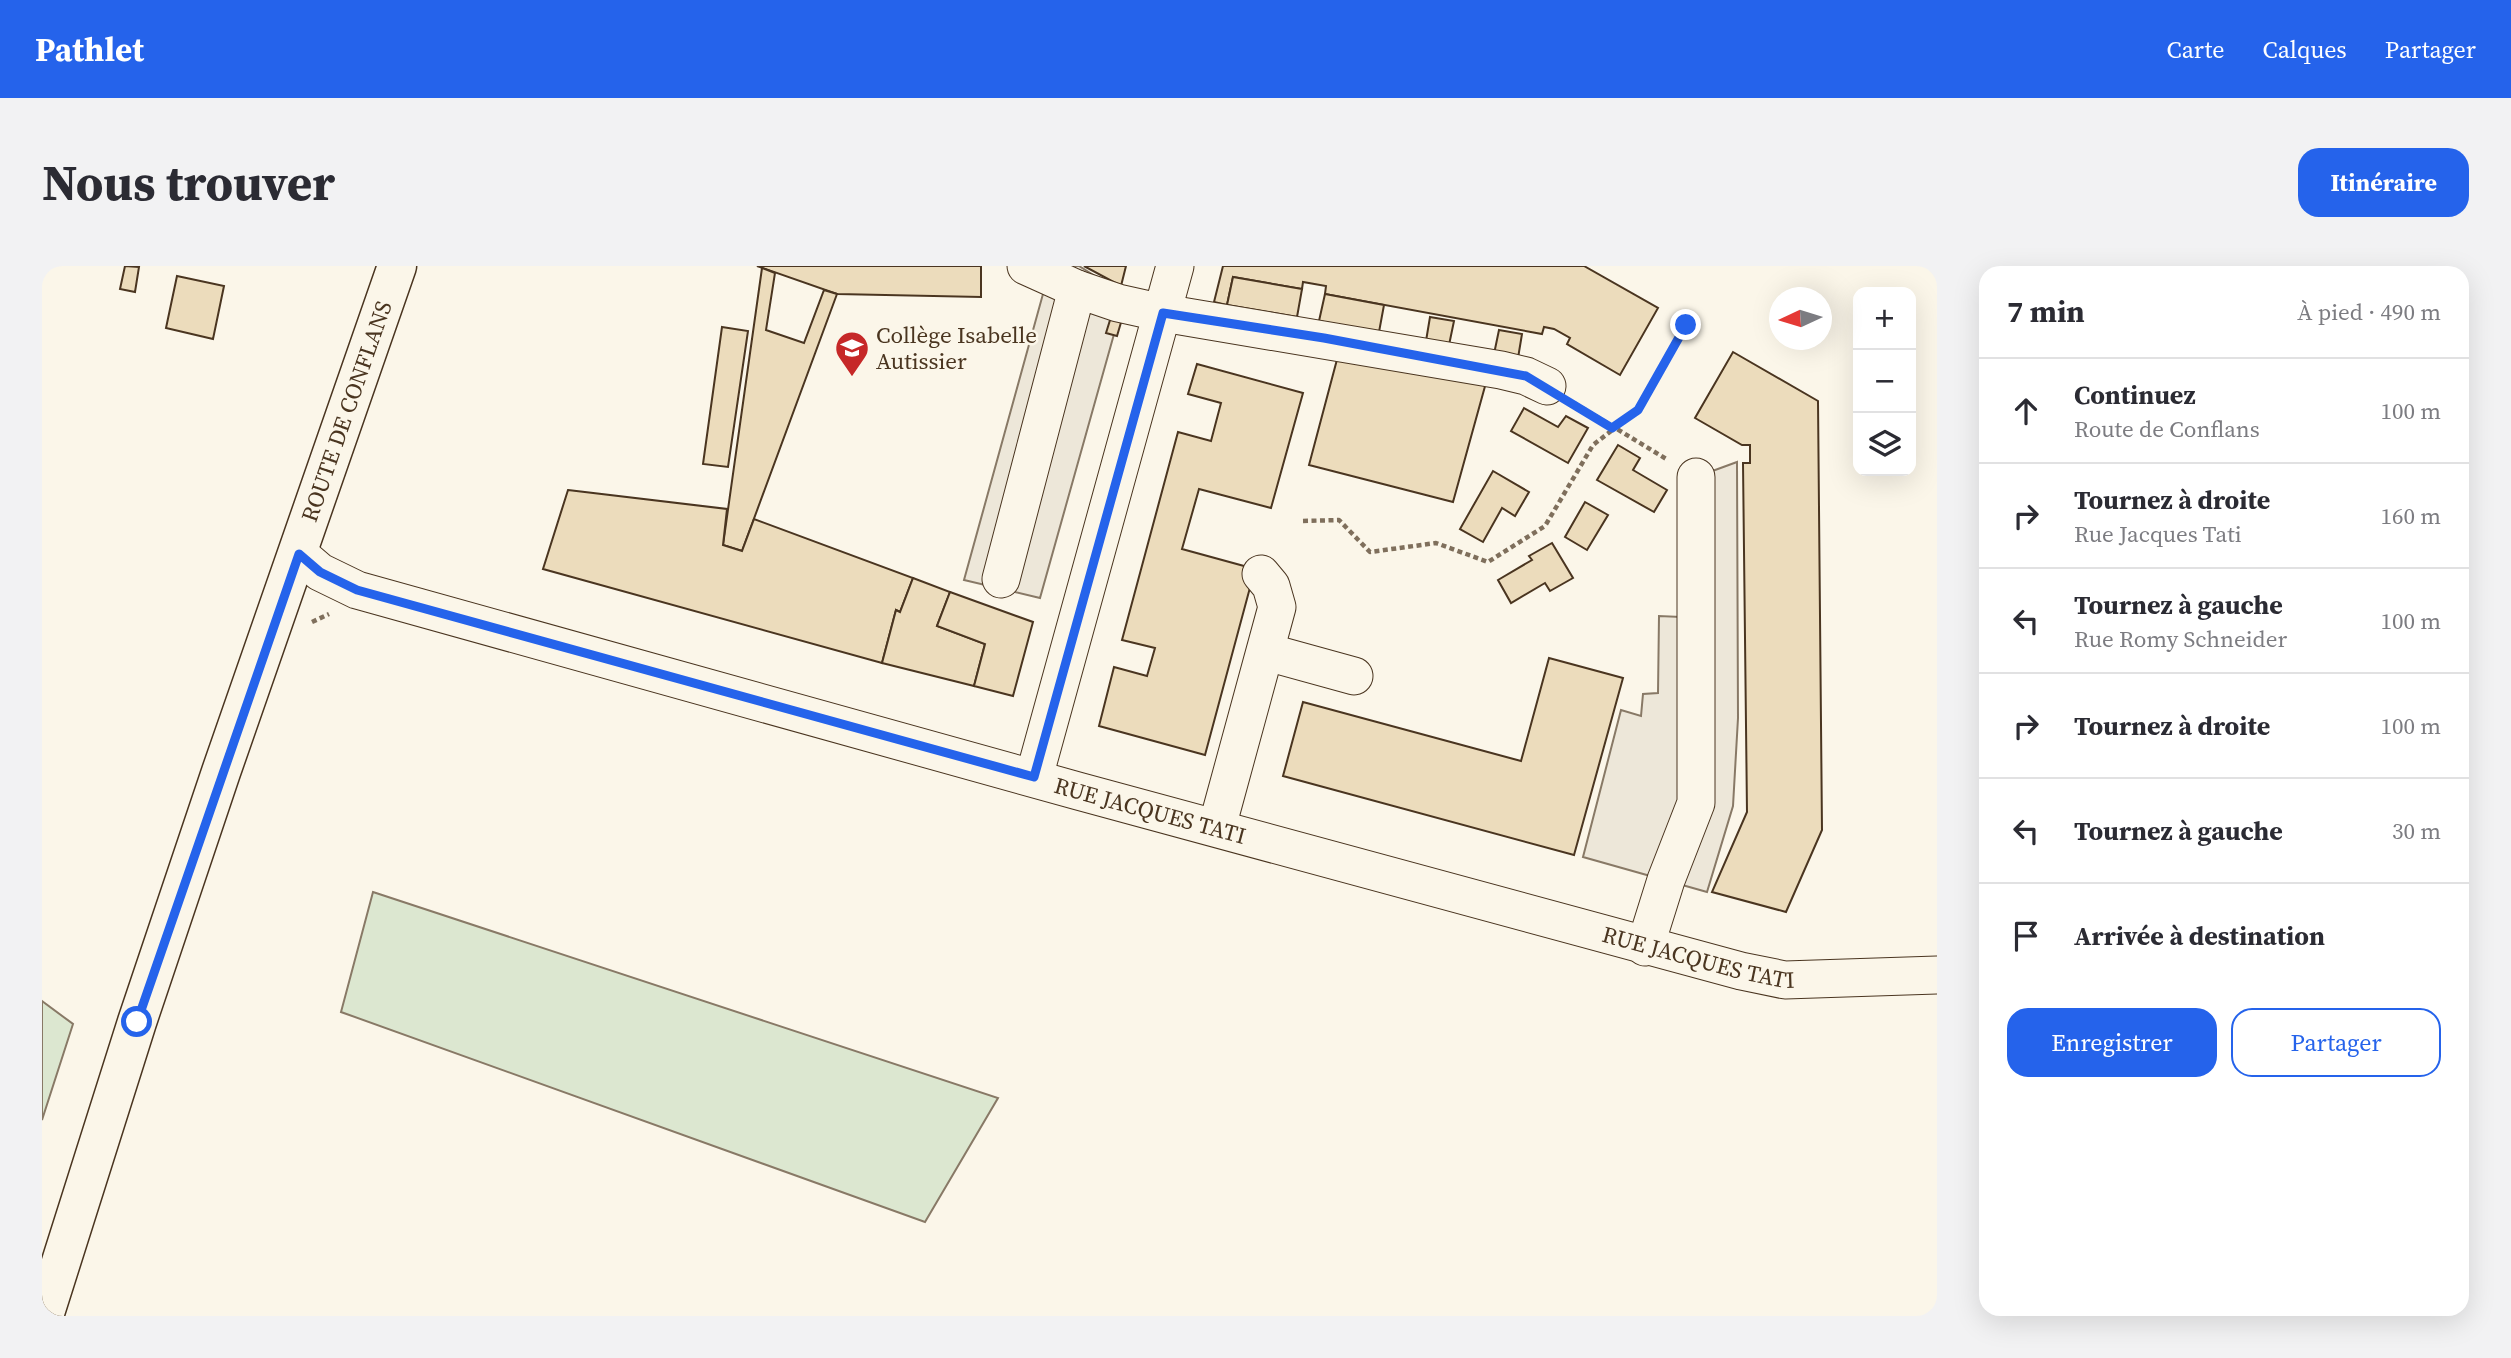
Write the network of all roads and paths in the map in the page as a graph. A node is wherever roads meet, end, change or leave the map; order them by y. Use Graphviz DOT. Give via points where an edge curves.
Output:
graph roads {
  1 [pos="397,266"];
  2 [pos="1026,266"];
  3 [pos="1175,266"];
  4 [pos="1077,289"];
  5 [pos="1163,313"];
  6 [pos="1686,325"];
  7 [pos="1547,386"];
  8 [pos="1612,428"];
  9 [pos="1696,477"];
  10 [pos="1303,521"];
  11 [pos="299,554"];
  12 [pos="1261,574"];
  13 [pos="1001,579"];
  14 [pos="1267,652"];
  15 [pos="1354,676"];
  16 [pos="1034,777"];
  17 [pos="1217,827"];
  18 [pos="1644,947"];
  19 [pos="1937,975"];
  20 [pos="44,1316"];
  1 -- 11 [label="main road, ROUTE DE CONFLANS"];
  2 -- 4 [label="street"];
  3 -- 5 [label="street"];
  4 -- 5 [label="street"];
  4 -- 13 [label="street"];
  5 -- 7 [label="street" via="1501,370"];
  5 -- 16 [label="street"];
  6 -- 8 [label="path" via="1638,410"];
  7 -- 8 [label="path"];
  8 -- 9 [label="path"];
  8 -- 10 [label="path" via="1593,445 1545,526 1488,562 1436,543 1370,552 1339,520"];
  9 -- 18 [label="street" via="1696,803"];
  11 -- 16 [label="street, RUE JACQUES TATI" via="320,572 357,590"];
  11 -- 20 [label="main road, ROUTE DE CONFLANS" via="137,1022"];
  12 -- 14 [label="street" via="1271,586 1277,607"];
  14 -- 15 [label="street"];
  14 -- 17 [label="street"];
  16 -- 17 [label="street, RUE JACQUES TATI"];
  17 -- 18 [label="street, RUE JACQUES TATI"];
  18 -- 19 [label="street, RUE JACQUES TATI" via="1785,980"];
}
